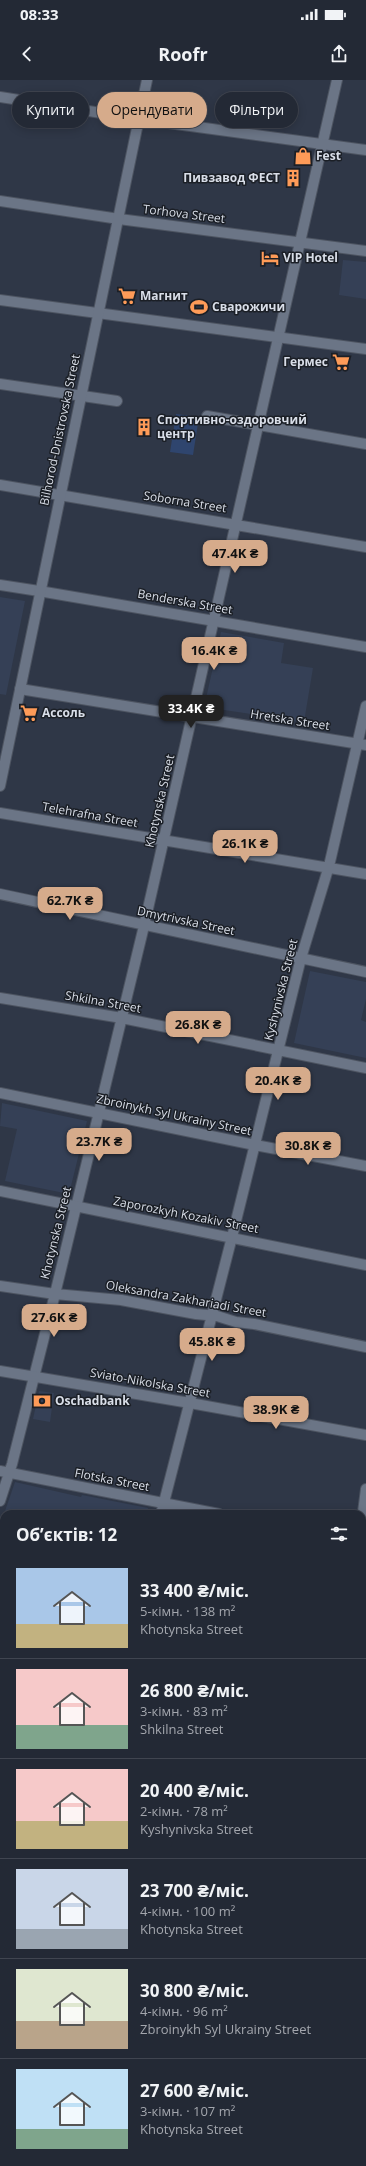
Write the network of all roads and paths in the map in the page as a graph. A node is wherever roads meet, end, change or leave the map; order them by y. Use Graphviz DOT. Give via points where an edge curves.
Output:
graph roads {
  1 [pos="147,80"];
  2 [pos="337,80"];
  3 [pos="145,92"];
  4 [pos="0,97"];
  5 [pos="97,112"];
  6 [pos="137,128"];
  7 [pos="205,128"];
  8 [pos="323,144"];
  9 [pos="366,150"];
  10 [pos="0,201"];
  11 [pos="119,219"];
  12 [pos="301,242"];
  13 [pos="366,251"];
  14 [pos="0,300"];
  15 [pos="97,313"];
  16 [pos="279,337"];
  17 [pos="366,350"];
  18 [pos="0,384"];
  19 [pos="81,395"];
  20 [pos="117,401"];
  21 [pos="207,416"];
  22 [pos="260,425"];
  23 [pos="366,444"];
  24 [pos="0,485"];
  25 [pos="60,495"];
  26 [pos="235,523"];
  27 [pos="366,547"];
  28 [pos="0,586"];
  29 [pos="39,591"];
  30 [pos="214,620"];
  31 [pos="366,647"];
  32 [pos="20,689"];
  33 [pos="366,706"];
  34 [pos="192,718"];
  35 [pos="362,744"];
  36 [pos="0,786"];
  37 [pos="0,813"];
  38 [pos="164,841"];
  39 [pos="329,866"];
  40 [pos="366,874"];
  41 [pos="0,894"];
  42 [pos="144,926"];
  43 [pos="301,958"];
  44 [pos="366,972"];
  45 [pos="0,998"];
  46 [pos="122,1018"];
  47 [pos="279,1050"];
  48 [pos="366,1068"];
  49 [pos="0,1093"];
  50 [pos="100,1113"];
  51 [pos="255,1145"];
  52 [pos="366,1166"];
  53 [pos="0,1191"];
  54 [pos="76,1206"];
  55 [pos="232,1237"];
  56 [pos="366,1265"];
  57 [pos="0,1286"];
  58 [pos="55,1294"];
  59 [pos="212,1316"];
  60 [pos="366,1347"];
  61 [pos="0,1371"];
  62 [pos="33,1376"];
  63 [pos="190,1403"];
  64 [pos="366,1435"];
  65 [pos="4,1472"];
  66 [pos="366,1489"];
  67 [pos="0,1501"];
  68 [pos="163,1503"];
  69 [pos="162,1510"];
  70 [pos="199,1510"];
  71 [pos="363,1510"];
  1 -- 3 [label="street, Bilhorod-Dnistrovska Street"];
  2 -- 8 [label="street, Khotynska Street"];
  4 -- 5 [label="street"];
  6 -- 11 [label="street, Bilhorod-Dnistrovska Street"];
  7 -- 8 [label="street"];
  8 -- 9 [label="street"];
  8 -- 12 [label="street, Khotynska Street"];
  10 -- 11 [label="street, Torhova Street"];
  11 -- 12 [label="street, Torhova Street"];
  11 -- 15 [label="street, Bilhorod-Dnistrovska Street"];
  12 -- 13 [label="street, Torhova Street"];
  12 -- 16 [label="street, Khotynska Street"];
  14 -- 15 [label="street"];
  15 -- 16 [label="street"];
  15 -- 19 [label="street, Bilhorod-Dnistrovska Street"];
  16 -- 17 [label="street"];
  16 -- 22 [label="street, Khotynska Street"];
  18 -- 19 [label="street"];
  19 -- 20 [label="street"];
  19 -- 25 [label="street, Bilhorod-Dnistrovska Street"];
  21 -- 22 [label="street"];
  22 -- 23 [label="street"];
  22 -- 26 [label="street, Khotynska Street"];
  24 -- 25 [label="street, Soborna Street"];
  25 -- 26 [label="street, Soborna Street"];
  25 -- 29 [label="street, Bilhorod-Dnistrovska Street"];
  26 -- 27 [label="street, Soborna Street"];
  26 -- 30 [label="street, Khotynska Street"];
  28 -- 29 [label="street, Benderska Street"];
  29 -- 30 [label="street, Benderska Street"];
  29 -- 32 [label="street, Bilhorod-Dnistrovska Street"];
  30 -- 31 [label="street, Benderska Street"];
  30 -- 34 [label="street, Khotynska Street"];
  32 -- 34 [label="street, Hretska Street"];
  32 -- 36 [label="street, Bilhorod-Dnistrovska Street"];
  33 -- 35 [label="street, Kyshynivska Street"];
  34 -- 35 [label="street, Hretska Street"];
  34 -- 38 [label="street, Khotynska Street"];
  35 -- 39 [label="street, Kyshynivska Street"];
  37 -- 38 [label="street, Telehrafna Street"];
  38 -- 39 [label="street, Telehrafna Street"];
  38 -- 42 [label="street, Khotynska Street"];
  39 -- 40 [label="street, Telehrafna Street"];
  39 -- 43 [label="street, Kyshynivska Street"];
  41 -- 42 [label="street, Dmytrivska Street"];
  42 -- 43 [label="street, Dmytrivska Street"];
  42 -- 46 [label="street, Khotynska Street"];
  43 -- 44 [label="street, Dmytrivska Street"];
  43 -- 47 [label="street, Kyshynivska Street"];
  45 -- 46 [label="street, Shkilna Street"];
  46 -- 47 [label="street, Shkilna Street"];
  46 -- 50 [label="street, Khotynska Street"];
  47 -- 48 [label="street, Shkilna Street"];
  47 -- 51 [label="street, Kyshynivska Street"];
  49 -- 50 [label="street, Zbroinykh Syl Ukrainy Street"];
  50 -- 51 [label="street, Zbroinykh Syl Ukrainy Street"];
  50 -- 54 [label="street, Khotynska Street"];
  51 -- 52 [label="street, Zbroinykh Syl Ukrainy Street"];
  51 -- 55 [label="street, Kyshynivska Street"];
  53 -- 54 [label="street, Zaporozkyh Kozakiv Street"];
  54 -- 55 [label="street, Zaporozkyh Kozakiv Street"];
  54 -- 58 [label="street, Khotynska Street"];
  55 -- 56 [label="street, Zaporozkyh Kozakiv Street"];
  55 -- 59 [label="street, Kyshynivska Street"];
  57 -- 58 [label="street, Oleksandra Zakhariadi Street"];
  58 -- 59 [label="street, Oleksandra Zakhariadi Street" via="121,1300"];
  58 -- 62 [label="street, Khotynska Street"];
  59 -- 60 [label="street, Oleksandra Zakhariadi Street"];
  59 -- 63 [label="street, Kyshynivska Street"];
  61 -- 62 [label="street, Sviato-Nikolska Street"];
  62 -- 63 [label="street, Sviato-Nikolska Street"];
  62 -- 65 [label="street, Khotynska Street"];
  63 -- 64 [label="street, Sviato-Nikolska Street"];
  63 -- 68 [label="street, Kyshynivska Street"];
  65 -- 67 [label="street, Khotynska Street"];
  65 -- 68 [label="street, Flotska Street"];
  66 -- 71 [label="street"];
  68 -- 69 [label="street, Kyshynivska Street"];
  68 -- 70 [label="street, Flotska Street"];
}
